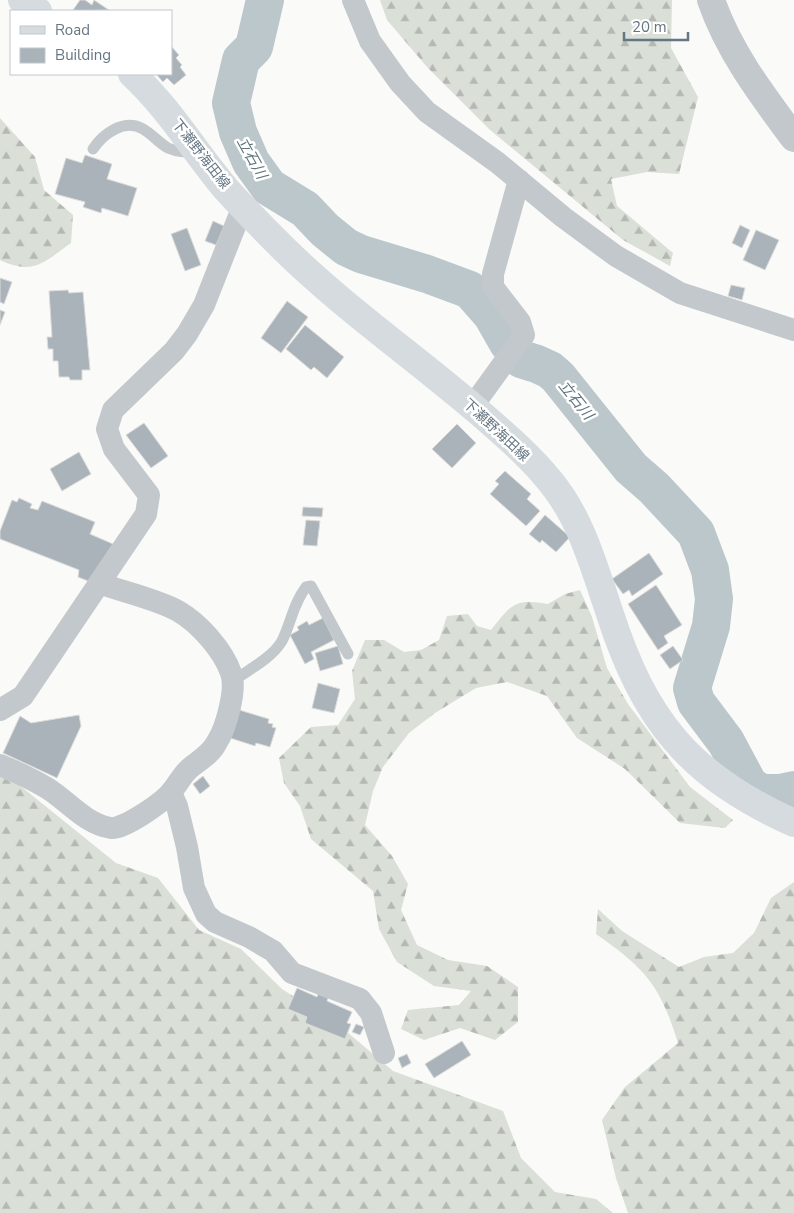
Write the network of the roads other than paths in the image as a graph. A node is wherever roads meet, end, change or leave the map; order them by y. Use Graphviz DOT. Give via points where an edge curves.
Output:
graph roads {
  1 [pos="22,0"];
  2 [pos="353,0"];
  3 [pos="711,0"];
  4 [pos="37,10"];
  5 [pos="133,75"];
  6 [pos="794,138"];
  7 [pos="93,149"];
  8 [pos="199,152"];
  9 [pos="519,180"];
  10 [pos="243,206"];
  11 [pos="794,330"];
  12 [pos="472,407"];
  13 [pos="99,584"];
  14 [pos="348,654"];
  15 [pos="233,681"];
  16 [pos="0,710"];
  17 [pos="0,765"];
  18 [pos="171,793"];
  19 [pos="794,823"];
  20 [pos="384,1052"];
  1 -- 4 [label="main road"];
  2 -- 9 [label="street" via="370,41 400,84 427,112"];
  3 -- 6 [label="street" via="749,77"];
  5 -- 8 [label="main road, 下瀬野海田線" via="174,119"];
  7 -- 8 [label="lane" via="111,131 132,125 143,129 168,148"];
  8 -- 10 [label="main road, 下瀬野海田線"];
  9 -- 11 [label="street" via="616,256 680,293"];
  9 -- 12 [label="street" via="492,274 494,287 520,322 524,335"];
  10 -- 12 [label="main road, 下瀬野海田線" via="284,249 361,317"];
  10 -- 13 [label="street" via="204,305 186,334 174,351 113,410 107,429 114,450 149,495 146,514"];
  12 -- 19 [label="main road, 下瀬野海田線" via="550,481 575,519 631,671 665,730 681,749 719,782 766,811"];
  13 -- 15 [label="street" via="178,611 214,643"];
  13 -- 16 [label="street" via="23,696"];
  14 -- 15 [label="lane" via="311,586 306,587 292,610 281,642"];
  15 -- 18 [label="street" via="217,744 189,769"];
  17 -- 18 [label="street" via="48,789 89,820 113,828 125,825"];
  18 -- 20 [label="street" via="187,847 194,888 206,914 215,922 273,951 292,972 360,999 371,1013"];
}
